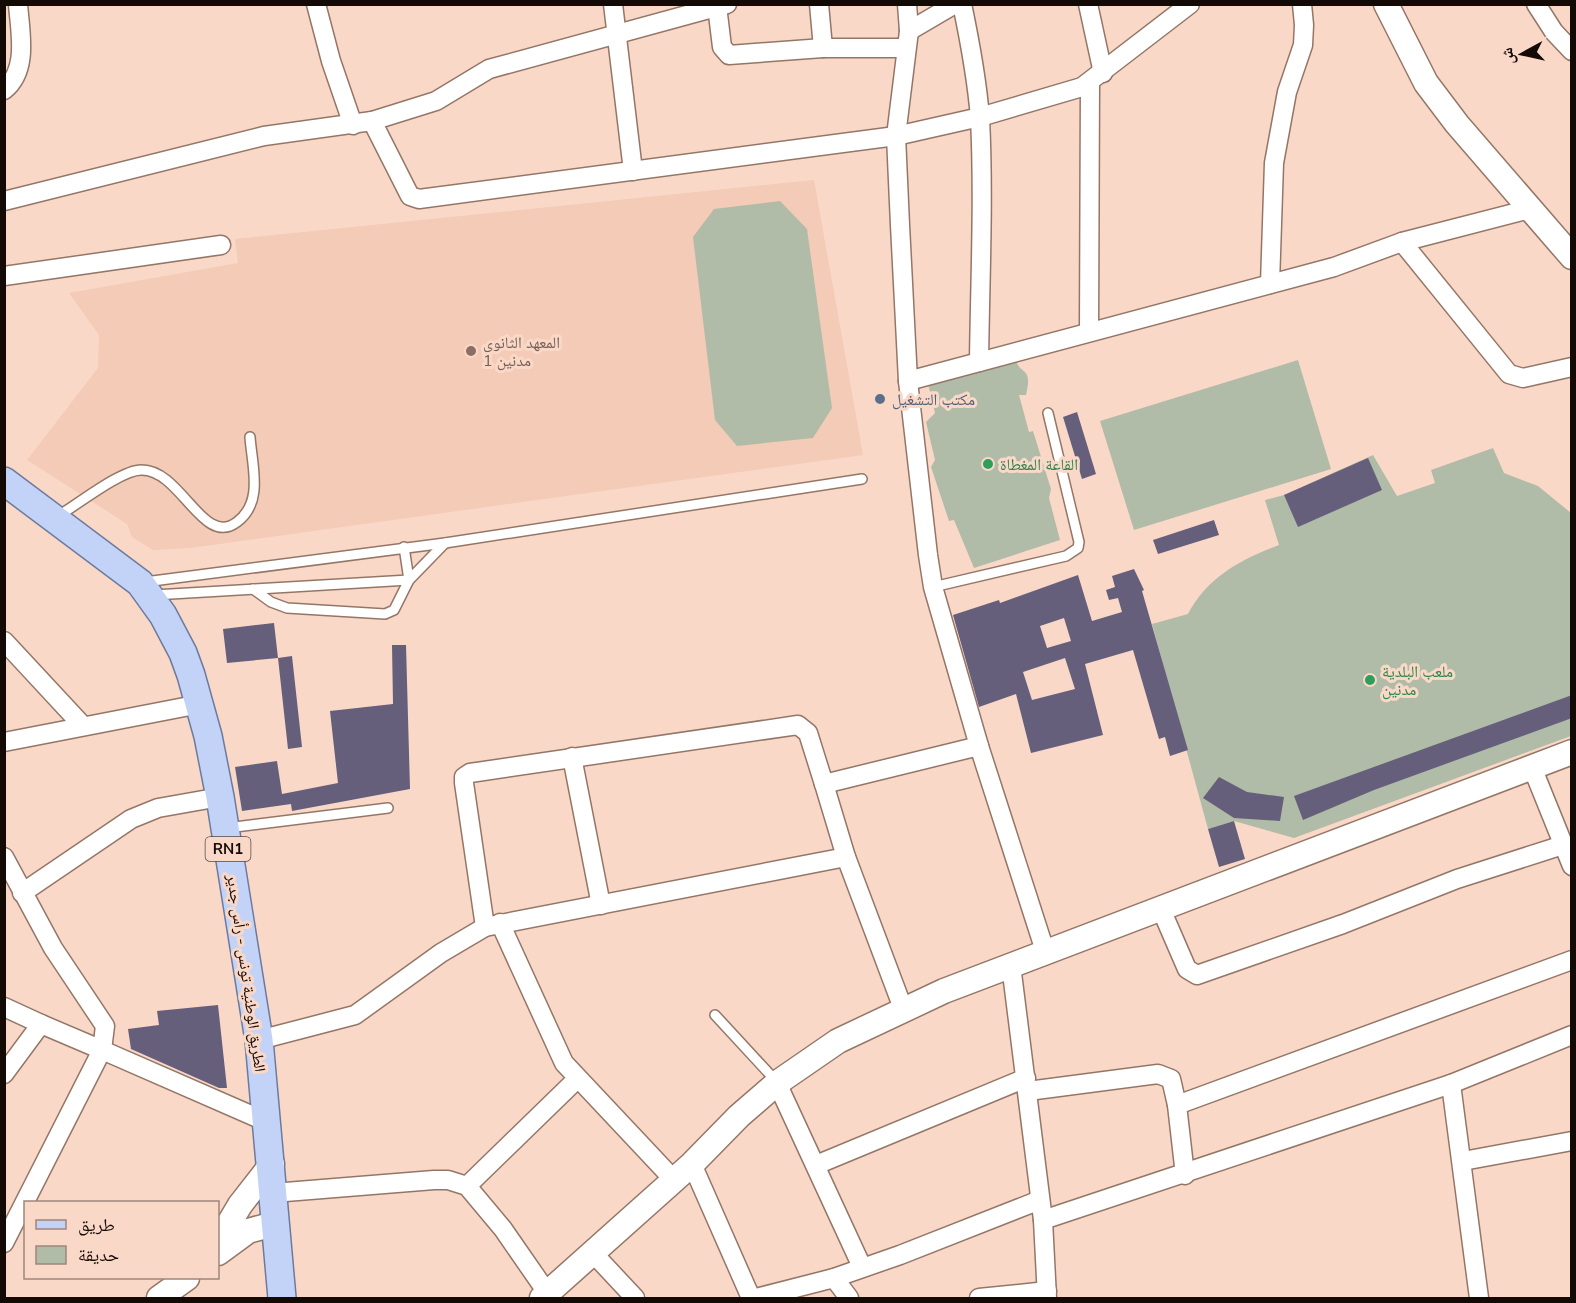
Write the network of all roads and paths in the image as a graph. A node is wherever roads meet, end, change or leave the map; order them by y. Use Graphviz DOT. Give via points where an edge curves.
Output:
graph roads {
  1 [pos="18,4"];
  2 [pos="316,4"];
  3 [pos="613,4"];
  4 [pos="819,4"];
  5 [pos="907,4"];
  6 [pos="955,4"];
  7 [pos="962,4"];
  8 [pos="1088,4"];
  9 [pos="1190,4"];
  10 [pos="1302,4"];
  11 [pos="1536,4"];
  12 [pos="722,5"];
  13 [pos="1390,7"];
  14 [pos="615,35"];
  15 [pos="907,40"];
  16 [pos="823,48"];
  17 [pos="1572,51"];
  18 [pos="1096,78"];
  19 [pos="4,90"];
  20 [pos="980,117"];
  21 [pos="372,121"];
  22 [pos="353,125"];
  23 [pos="896,136"];
  24 [pos="633,171"];
  25 [pos="4,201"];
  26 [pos="1530,209"];
  27 [pos="1402,242"];
  28 [pos="221,245"];
  29 [pos="1572,257"];
  30 [pos="4,276"];
  31 [pos="1270,284"];
  32 [pos="1089,332"];
  33 [pos="979,362"];
  34 [pos="1572,367"];
  35 [pos="908,381"];
  36 [pos="1048,413"];
  37 [pos="250,437"];
  38 [pos="861,479"];
  39 [pos="4,481"];
  40 [pos="56,518"];
  41 [pos="445,543"];
  42 [pos="404,548"];
  43 [pos="409,579"];
  44 [pos="933,587"];
  45 [pos="145,589"];
  46 [pos="253,589"];
  47 [pos="4,641"];
  48 [pos="200,704"];
  49 [pos="83,726"];
  50 [pos="4,742"];
  51 [pos="979,746"];
  52 [pos="1572,752"];
  53 [pos="572,757"];
  54 [pos="1532,767"];
  55 [pos="824,784"];
  56 [pos="220,797"];
  57 [pos="388,808"];
  58 [pos="225,829"];
  59 [pos="1563,845"];
  60 [pos="4,857"];
  61 [pos="846,857"];
  62 [pos="1572,866"];
  63 [pos="22,892"];
  64 [pos="601,905"];
  65 [pos="1161,909"];
  66 [pos="493,925"];
  67 [pos="1045,951"];
  68 [pos="1572,960"];
  69 [pos="1011,965"];
  70 [pos="4,1008"];
  71 [pos="904,1011"];
  72 [pos="715,1014"];
  73 [pos="41,1024"];
  74 [pos="1572,1035"];
  75 [pos="259,1040"];
  76 [pos="102,1050"];
  77 [pos="4,1074"];
  78 [pos="577,1079"];
  79 [pos="777,1083"];
  80 [pos="1027,1084"];
  81 [pos="1451,1084"];
  82 [pos="1177,1105"];
  83 [pos="267,1122"];
  84 [pos="1572,1141"];
  85 [pos="1462,1161"];
  86 [pos="272,1164"];
  87 [pos="816,1165"];
  88 [pos="683,1172"];
  89 [pos="1185,1175"];
  90 [pos="467,1186"];
  91 [pos="273,1192"];
  92 [pos="1040,1200"];
  93 [pos="25,1201"];
  94 [pos="24,1204"];
  95 [pos="1043,1220"];
  96 [pos="274,1224"];
  97 [pos="219,1240"];
  98 [pos="4,1243"];
  99 [pos="219,1252"];
  100 [pos="592,1252"];
  101 [pos="862,1267"];
  102 [pos="834,1278"];
  103 [pos="186,1279"];
  104 [pos="1047,1295"];
  105 [pos="545,1296"];
  106 [pos="159,1299"];
  107 [pos="282,1299"];
  108 [pos="635,1299"];
  109 [pos="751,1299"];
  110 [pos="756,1299"];
  111 [pos="849,1299"];
  112 [pos="980,1299"];
  113 [pos="1479,1299"];
  1 -- 19 [label="street" via="20,66"];
  2 -- 22 [label="street"];
  3 -- 14 [label="street"];
  4 -- 16 [label="street"];
  5 -- 15 [label="street"];
  6 -- 15 [label="street"];
  7 -- 20 [label="street"];
  8 -- 18 [label="street"];
  9 -- 18 [label="street"];
  10 -- 31 [label="street" via="1303,45 1287,92 1274,163"];
  11 -- 17 [label="street"];
  12 -- 14 [label="street"];
  12 -- 16 [label="street" via="722,47 729,56"];
  13 -- 26 [label="street" via="1426,82"];
  14 -- 21 [label="street" via="489,69 436,101"];
  14 -- 24 [label="street"];
  15 -- 16 [label="street"];
  15 -- 23 [label="street"];
  18 -- 20 [label="street" via="1073,91"];
  18 -- 32 [label="street"];
  20 -- 23 [label="street"];
  20 -- 33 [label="street"];
  21 -- 22 [label="street"];
  21 -- 24 [label="street" via="414,198"];
  22 -- 25 [label="street" via="264,136"];
  23 -- 24 [label="street"];
  23 -- 35 [label="street"];
  26 -- 27 [label="street"];
  26 -- 29 [label="street"];
  27 -- 31 [label="street" via="1334,267"];
  27 -- 34 [label="street" via="1509,374 1523,378"];
  28 -- 30 [label="street"];
  31 -- 32 [label="street"];
  32 -- 33 [label="street"];
  33 -- 35 [label="street"];
  35 -- 44 [label="street"];
  36 -- 44 [label="lane" via="1078,548 1066,556"];
  37 -- 40 [label="lane" via="255,499 248,514 232,526 218,528 205,522 159,472 140,469"];
  38 -- 41 [label="lane"];
  39 -- 40 [label="main road, الطريق الوطنية تونس - رأس جدير / RN1"];
  40 -- 45 [label="main road, الطريق الوطنية تونس - رأس جدير / RN1"];
  41 -- 42 [label="lane"];
  41 -- 43 [label="lane"];
  42 -- 43 [label="lane"];
  42 -- 45 [label="lane"];
  43 -- 46 [label="lane"];
  43 -- 46 [label="lane" via="394,610 385,614 286,608"];
  44 -- 51 [label="street"];
  45 -- 46 [label="lane"];
  45 -- 48 [label="main road, الطريق الوطنية تونس - رأس جدير / RN1" via="183,653"];
  47 -- 49 [label="street"];
  48 -- 49 [label="street"];
  48 -- 56 [label="main road, الطريق الوطنية تونس - رأس جدير / RN1"];
  49 -- 50 [label="street"];
  51 -- 55 [label="street"];
  51 -- 67 [label="street"];
  52 -- 54 [label="street"];
  53 -- 55 [label="street" via="798,725 808,733"];
  53 -- 64 [label="street"];
  53 -- 66 [label="street" via="464,777"];
  54 -- 59 [label="street"];
  54 -- 65 [label="street"];
  55 -- 61 [label="street"];
  56 -- 58 [label="main road, الطريق الوطنية تونس - رأس جدير / RN1"];
  56 -- 63 [label="street" via="144,813"];
  57 -- 58 [label="lane"];
  58 -- 75 [label="main road, الطريق الوطنية تونس - رأس جدير / RN1"];
  59 -- 62 [label="street"];
  59 -- 65 [label="street" via="1458,879 1197,975 1187,969"];
  60 -- 63 [label="street"];
  61 -- 64 [label="street"];
  61 -- 71 [label="street"];
  63 -- 76 [label="street" via="53,948 105,1026"];
  64 -- 66 [label="street"];
  65 -- 67 [label="street"];
  66 -- 75 [label="street" via="441,953 355,1015"];
  66 -- 78 [label="street" via="554,1045"];
  67 -- 69 [label="street"];
  68 -- 82 [label="street"];
  69 -- 71 [label="street"];
  69 -- 80 [label="street"];
  70 -- 73 [label="street"];
  71 -- 79 [label="street" via="838,1041"];
  72 -- 79 [label="lane"];
  73 -- 76 [label="street"];
  73 -- 77 [label="street"];
  74 -- 81 [label="street"];
  75 -- 83 [label="main road, الطريق الوطنية تونس - رأس جدير / RN1"];
  76 -- 83 [label="street"];
  76 -- 93 [label="street"];
  78 -- 88 [label="street"];
  78 -- 90 [label="street"];
  79 -- 87 [label="street"];
  79 -- 88 [label="street"];
  80 -- 82 [label="street" via="1158,1074 1173,1082"];
  80 -- 87 [label="street"];
  80 -- 92 [label="street"];
  81 -- 85 [label="street"];
  81 -- 89 [label="street"];
  82 -- 89 [label="street"];
  83 -- 86 [label="main road, الطريق الوطنية تونس - رأس جدير / RN1"];
  84 -- 85 [label="street"];
  85 -- 113 [label="street"];
  86 -- 91 [label="main road, الطريق الوطنية تونس - رأس جدير / RN1"];
  86 -- 97 [label="street"];
  87 -- 101 [label="street"];
  88 -- 100 [label="street"];
  88 -- 109 [label="street"];
  89 -- 95 [label="street"];
  90 -- 91 [label="street" via="441,1180"];
  90 -- 105 [label="street" via="503,1229"];
  91 -- 96 [label="main road, الطريق الوطنية تونس - رأس جدير / RN1"];
  92 -- 95 [label="street"];
  92 -- 101 [label="street"];
  94 -- 98 [label="street"];
  95 -- 104 [label="street"];
  96 -- 99 [label="street" via="248,1231"];
  96 -- 107 [label="main road, الطريق الوطنية تونس - رأس جدير / RN1"];
  100 -- 105 [label="street"];
  100 -- 108 [label="street"];
  101 -- 102 [label="street"];
  102 -- 110 [label="street"];
  102 -- 111 [label="street"];
  103 -- 106 [label="street"];
  104 -- 112 [label="street"];
}
